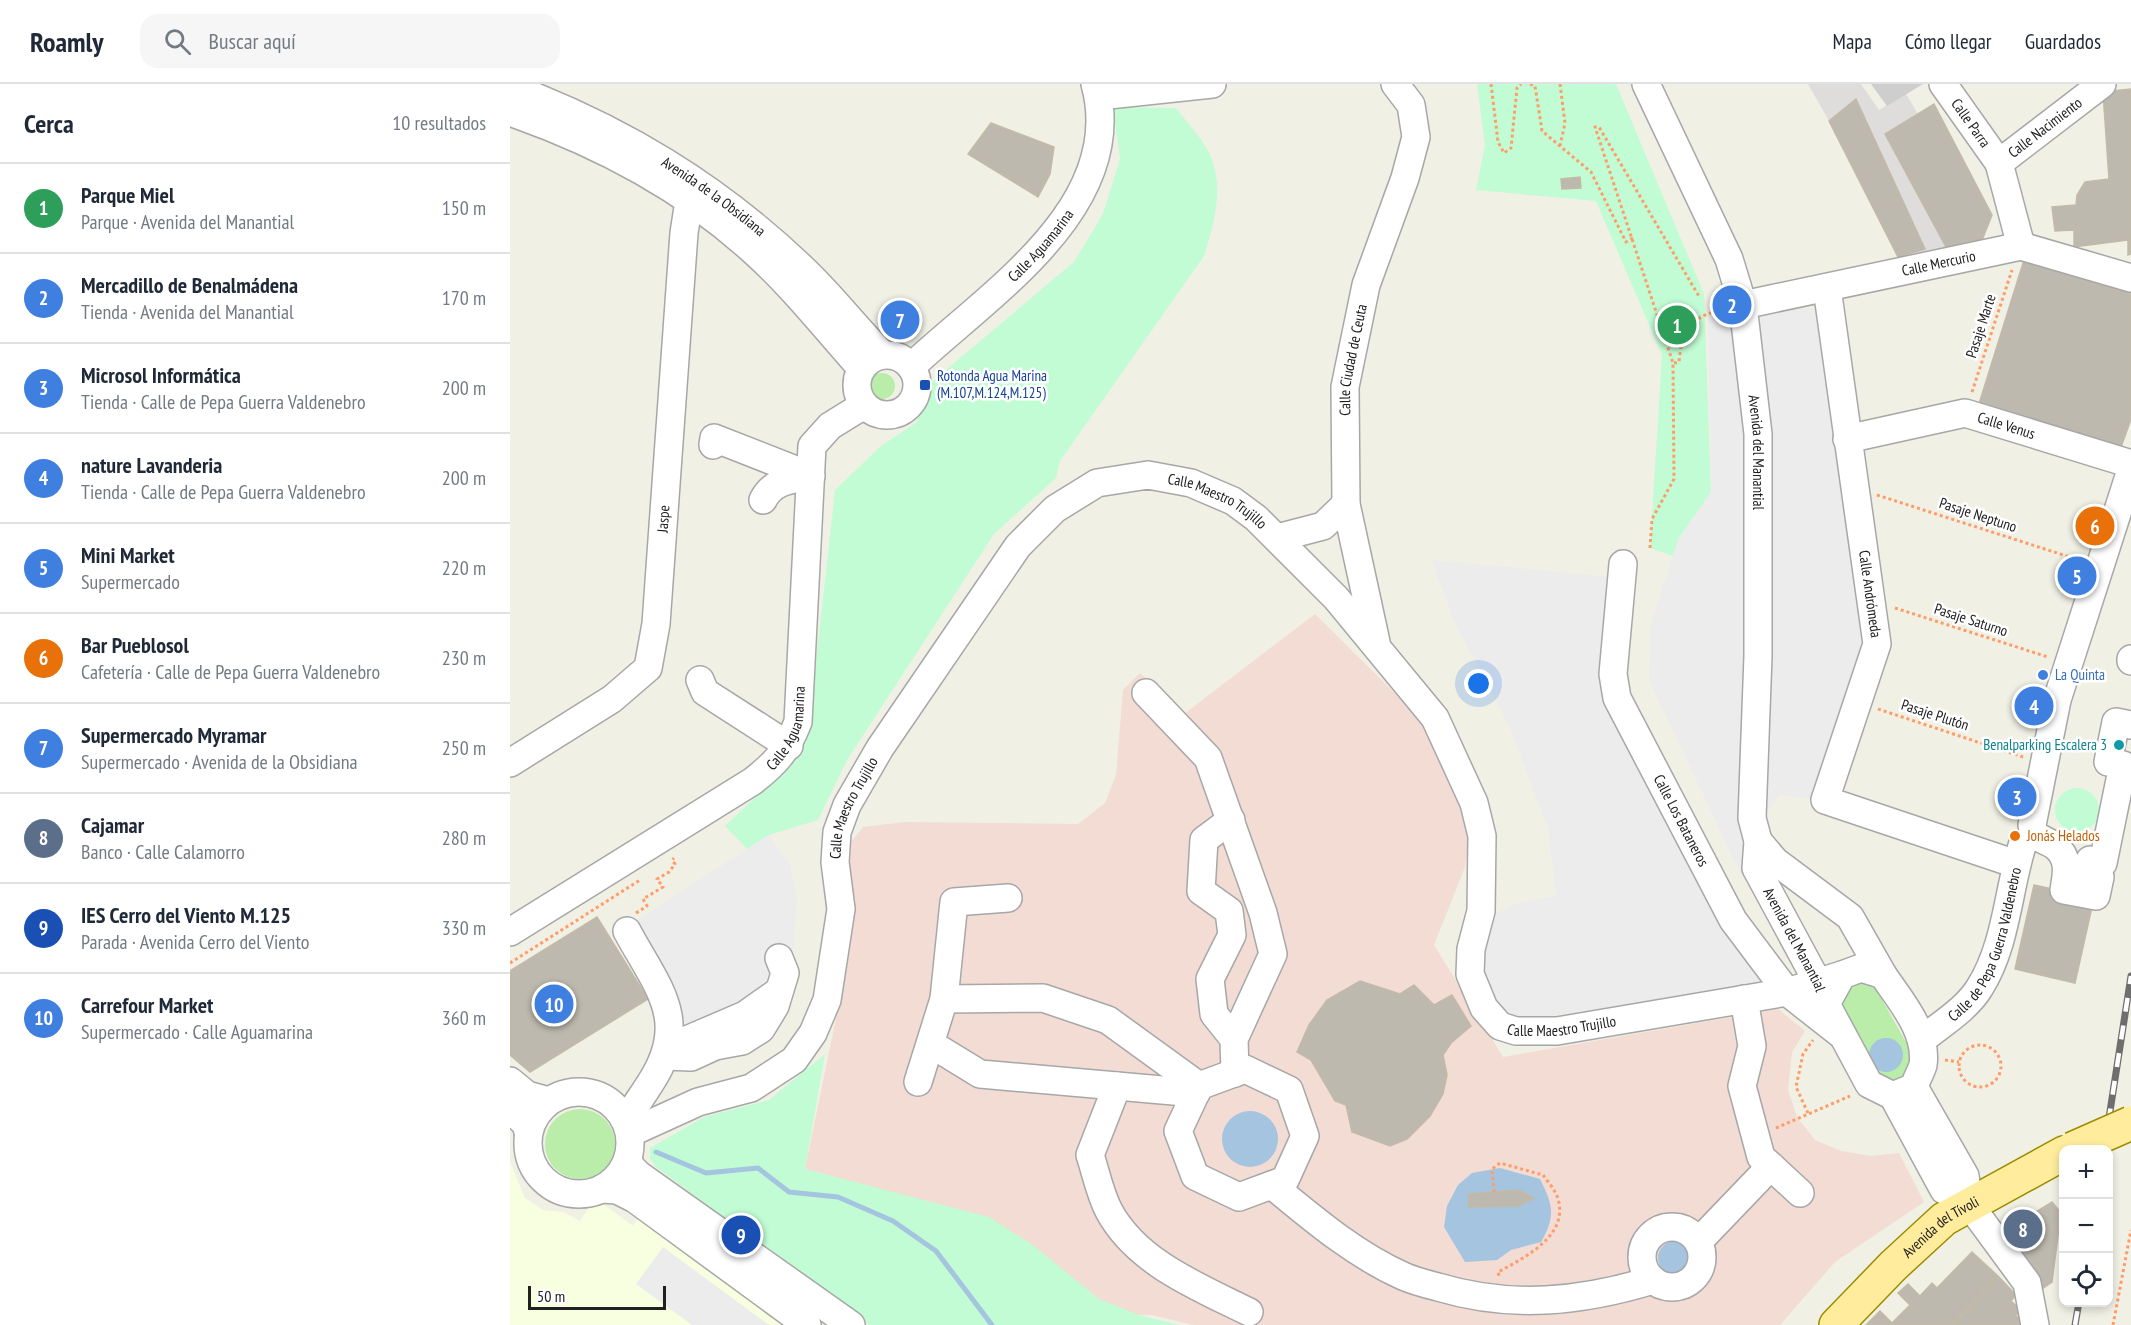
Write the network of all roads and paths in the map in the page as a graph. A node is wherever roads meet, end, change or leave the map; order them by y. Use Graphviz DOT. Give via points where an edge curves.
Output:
graph roads {
  1 [pos="1212,84"];
  2 [pos="1395,84"];
  3 [pos="1491,84"];
  4 [pos="1521,84"];
  5 [pos="1530,84"];
  6 [pos="1560,84"];
  7 [pos="1647,84"];
  8 [pos="1943,84"];
  9 [pos="2102,84"];
  10 [pos="510,87"];
  11 [pos="1097,90"];
  12 [pos="510,112"];
  13 [pos="1560,146"];
  14 [pos="1999,163"];
  15 [pos="689,201"];
  16 [pos="1633,238"];
  17 [pos="2021,246"];
  18 [pos="2131,278"];
  19 [pos="1827,288"];
  20 [pos="1700,298"];
  21 [pos="1743,305"];
  22 [pos="1713,312"];
  23 [pos="872,362"];
  24 [pos="1673,363"];
  25 [pos="911,367"];
  26 [pos="864,405"];
  27 [pos="1965,413"];
  28 [pos="1847,439"];
  29 [pos="713,445"];
  30 [pos="2130,462"];
  31 [pos="811,476"];
  32 [pos="1854,488"];
  33 [pos="764,500"];
  34 [pos="1346,504"];
  35 [pos="1277,538"];
  36 [pos="1650,548"];
  37 [pos="1623,564"];
  38 [pos="2095,566"];
  39 [pos="1870,601"];
  40 [pos="1377,646"];
  41 [pos="2064,663"];
  42 [pos="700,680"];
  43 [pos="1146,693"];
  44 [pos="1858,703"];
  45 [pos="2131,725"];
  46 [pos="789,746"];
  47 [pos="2039,762"];
  48 [pos="510,763"];
  49 [pos="1231,820"];
  50 [pos="1758,841"];
  51 [pos="2016,864"];
  52 [pos="669,872"];
  53 [pos="641,879"];
  54 [pos="1258,896"];
  55 [pos="1008,898"];
  56 [pos="643,899"];
  57 [pos="1219,904"];
  58 [pos="627,931"];
  59 [pos="510,932"];
  60 [pos="779,958"];
  61 [pos="510,963"];
  62 [pos="1883,975"];
  63 [pos="1829,987"];
  64 [pos="1788,992"];
  65 [pos="944,999"];
  66 [pos="1744,999"];
  67 [pos="1830,1034"];
  68 [pos="1234,1039"];
  69 [pos="1922,1040"];
  70 [pos="931,1044"];
  71 [pos="1943,1060"];
  72 [pos="661,1062"];
  73 [pos="1960,1062"];
  74 [pos="1235,1073"];
  75 [pos="510,1081"];
  76 [pos="918,1082"];
  77 [pos="1117,1086"];
  78 [pos="1197,1089"];
  79 [pos="1903,1092"];
  80 [pos="596,1094"];
  81 [pos="1847,1098"];
  82 [pos="549,1101"];
  83 [pos="510,1109"];
  84 [pos="1808,1113"];
  85 [pos="674,1114"];
  86 [pos="2131,1123"];
  87 [pos="528,1132"];
  88 [pos="628,1138"];
  89 [pos="1756,1138"];
  90 [pos="2080,1145"];
  91 [pos="2059,1155"];
  92 [pos="1771,1166"];
  93 [pos="1272,1185"];
  94 [pos="602,1189"];
  95 [pos="1494,1192"];
  96 [pos="1800,1193"];
  97 [pos="1969,1204"];
  98 [pos="2131,1230"];
  99 [pos="1699,1241"];
  100 [pos="1653,1280"];
  101 [pos="1502,1301"];
  102 [pos="1249,1312"];
  103 [pos="807,1325"];
  104 [pos="850,1325"];
  105 [pos="1836,1325"];
  106 [pos="2035,1325"];
  107 [pos="2113,1325"];
  1 -- 11 [label="street"];
  2 -- 34 [label="street, Calle Ciudad de Ceuta" via="1411,105 1416,137 1366,285 1345,387"];
  3 -- 4 [label="path" via="1498,142 1504,153 1511,148 1517,88"];
  5 -- 13 [label="path" via="1534,86 1542,131"];
  6 -- 13 [label="path" via="1565,123"];
  7 -- 21 [label="street, Avenida del Manantial" via="1730,259"];
  8 -- 14 [label="street, Calle Parra"];
  9 -- 14 [label="street, Calle Nacimiento"];
  10 -- 23 [label="street, Avenida de la Obsidiana" via="621,134 719,196 804,270"];
  11 -- 25 [label="street, Calle Aguamarina" via="1100,139 1083,189 1044,246 995,295"];
  12 -- 15 [label="street, Avenida de la Obsidiana" via="616,157"];
  13 -- 16 [label="path" via="1591,172 1626,242"];
  14 -- 17 [label="street, Calle Nacimiento"];
  15 -- 23 [label="street, Avenida de la Obsidiana" via="750,248"];
  15 -- 48 [label="street, Jaspe" via="656,624 648,668 612,699"];
  16 -- 20 [label="path" via="1594,127 1599,127"];
  16 -- 24 [label="path"];
  17 -- 18 [label="street, Calle Mercurio"];
  17 -- 19 [label="street, Calle Mercurio"];
  17 -- 27 [label="path, Pasaje Marte"];
  19 -- 21 [label="street, Calle Mercurio"];
  19 -- 28 [label="street, Calle Andrómeda"];
  21 -- 50 [label="street, Avenida del Manantial" via="1758,434 1758,656 1752,818"];
  22 -- 24 [label="path" via="1700,317 1696,333 1683,329 1679,362"];
  23 -- 25 [label="street" via="894,356"];
  23 -- 26 [label="street" via="857,384"];
  24 -- 36 [label="path" via="1674,479 1652,519"];
  25 -- 26 [label="street" via="916,387 905,409 883,415"];
  26 -- 31 [label="street, Calle Aguamarina" via="830,426 812,446"];
  27 -- 28 [label="street, Calle Venus"];
  27 -- 30 [label="street, Calle Venus"];
  28 -- 32 [label="street, Calle Andrómeda"];
  29 -- 31 [label="street" via="714,438"];
  30 -- 38 [label="street, Calle de Pepa Guerra Valdenebro"];
  30 -- 45 [label="street" via="2057,700 2032,825 2034,834 2055,846 2064,857 2068,870 2064,890 2096,896 2100,877 2088,874 2090,860 2103,863 2123,765 2108,762 2116,722"];
  31 -- 33 [label="street" via="777,483"];
  31 -- 46 [label="street, Calle Aguamarina" via="798,722"];
  32 -- 38 [label="path, Pasaje Neptuno"];
  32 -- 39 [label="street, Calle Andrómeda"];
  34 -- 35 [label="street" via="1323,526"];
  34 -- 40 [label="street, Calle Ciudad de Ceuta"];
  35 -- 40 [label="street, Calle Maestro Trujillo"];
  35 -- 85 [label="street, Calle Maestro Trujillo" via="1233,501 1191,483 1148,475 1097,483 1055,509 1018,546 880,748 847,805 837,832 835,862 841,909 836,946 827,1000 813,1033 794,1060 773,1076 751,1088 698,1102"];
  37 -- 64 [label="street, Calle Los Bataneros" via="1613,674 1617,698 1733,920"];
  38 -- 41 [label="street, Calle de Pepa Guerra Valdenebro"];
  39 -- 41 [label="path, Pasaje Saturno"];
  39 -- 44 [label="street, Calle Andrómeda" via="1877,644"];
  40 -- 66 [label="street, Calle Maestro Trujillo" via="1436,718 1474,803 1482,836 1481,900 1470,974 1484,1008 1500,1026 1516,1031 1557,1031"];
  41 -- 47 [label="street, Calle de Pepa Guerra Valdenebro" via="2051,700"];
  42 -- 46 [label="street" via="705,692"];
  43 -- 49 [label="street" via="1208,758"];
  44 -- 47 [label="path, Pasaje Plutón"];
  44 -- 51 [label="street, Calle Andrómeda" via="1825,800"];
  46 -- 59 [label="street, Calle Aguamarina" via="776,763 753,781"];
  47 -- 51 [label="street, Calle de Pepa Guerra Valdenebro"];
  49 -- 54 [label="street"];
  49 -- 57 [label="street" via="1204,840 1201,891"];
  50 -- 62 [label="street, Avenida del Manantial" via="1775,861 1850,917"];
  50 -- 63 [label="street, Avenida del Manantial" via="1756,868"];
  51 -- 69 [label="street, Calle de Pepa Guerra Valdenebro" via="1997,946 1980,988 1966,1005"];
  52 -- 56 [label="path" via="657,879 663,887"];
  53 -- 61 [label="path"];
  54 -- 57 [label="street"];
  54 -- 68 [label="street" via="1273,954"];
  55 -- 65 [label="street" via="954,902"];
  57 -- 68 [label="street" via="1229,911 1232,935 1210,979 1214,1014"];
  58 -- 72 [label="street" via="669,1011"];
  60 -- 72 [label="street" via="785,973 775,1006 761,1029 742,1041"];
  62 -- 63 [label="street, Avenida del Manantial" via="1861,968"];
  62 -- 69 [label="street, Avenida del Manantial"];
  63 -- 64 [label="street, Calle Maestro Trujillo"];
  63 -- 67 [label="street, Avenida del Manantial"];
  64 -- 66 [label="street, Calle Maestro Trujillo"];
  64 -- 67 [label="street, Calle Los Bataneros"];
  65 -- 70 [label="street"];
  65 -- 78 [label="street" via="1044,998 1108,1020"];
  66 -- 89 [label="street" via="1752,1046 1742,1086"];
  67 -- 79 [label="street, Avenida del Manantial" via="1869,1084"];
  67 -- 84 [label="path" via="1803,1054 1796,1087"];
  68 -- 74 [label="street"];
  69 -- 79 [label="street, Avenida del Manantial" via="1923,1065"];
  70 -- 76 [label="street"];
  70 -- 77 [label="street" via="980,1074"];
  71 -- 73 [label="path"];
  72 -- 80 [label="street" via="611,1093"];
  72 -- 85 [label="street"];
  72 -- 88 [label="street"];
  73 -- 73 [label="path" via="1966,1050 1979,1045 1997,1054 2001,1067 1996,1079 1978,1087 1962,1076"];
  74 -- 78 [label="street"];
  74 -- 93 [label="street" via="1245,1070 1289,1090 1305,1136 1285,1180"];
  75 -- 82 [label="street" via="527,1095"];
  77 -- 78 [label="street"];
  77 -- 102 [label="street" via="1090,1155 1109,1211 1134,1244 1172,1273"];
  78 -- 93 [label="street" via="1178,1131 1195,1176 1239,1197"];
  79 -- 97 [label="street" via="1965,1176"];
  80 -- 82 [label="street" via="572,1092"];
  80 -- 88 [label="street" via="609,1100"];
  81 -- 84 [label="path"];
  82 -- 87 [label="street"];
  83 -- 87 [label="street" via="526,1124"];
  84 -- 89 [label="path"];
  85 -- 88 [label="street, Calle Maestro Trujillo"];
  86 -- 90 [label="main road, Avenida del Tívoli, bridge"];
  87 -- 94 [label="street" via="531,1161 548,1184 574,1194"];
  88 -- 94 [label="street" via="622,1171"];
  88 -- 104 [label="street" via="631,1167 639,1175"];
  89 -- 92 [label="street" via="1761,1157"];
  91 -- 97 [label="main road, Avenida del Tívoli"];
  92 -- 96 [label="street"];
  92 -- 99 [label="street"];
  93 -- 101 [label="street" via="1332,1233 1403,1277 1471,1297"];
  94 -- 103 [label="street" via="617,1190 635,1199"];
  95 -- 101 [label="path" via="1492,1169 1500,1163 1543,1175 1558,1199 1558,1221 1539,1249 1498,1272"];
  97 -- 105 [label="main road, Avenida del Tívoli" via="1944,1219"];
  97 -- 106 [label="street" via="2027,1283"];
  98 -- 107 [label="path"];
  99 -- 100 [label="street" via="1702,1264 1688,1284 1664,1288"];
  99 -- 100 [label="street" via="1679,1227 1655,1230 1641,1250 1645,1274"];
  100 -- 101 [label="street" via="1568,1300"];
}
